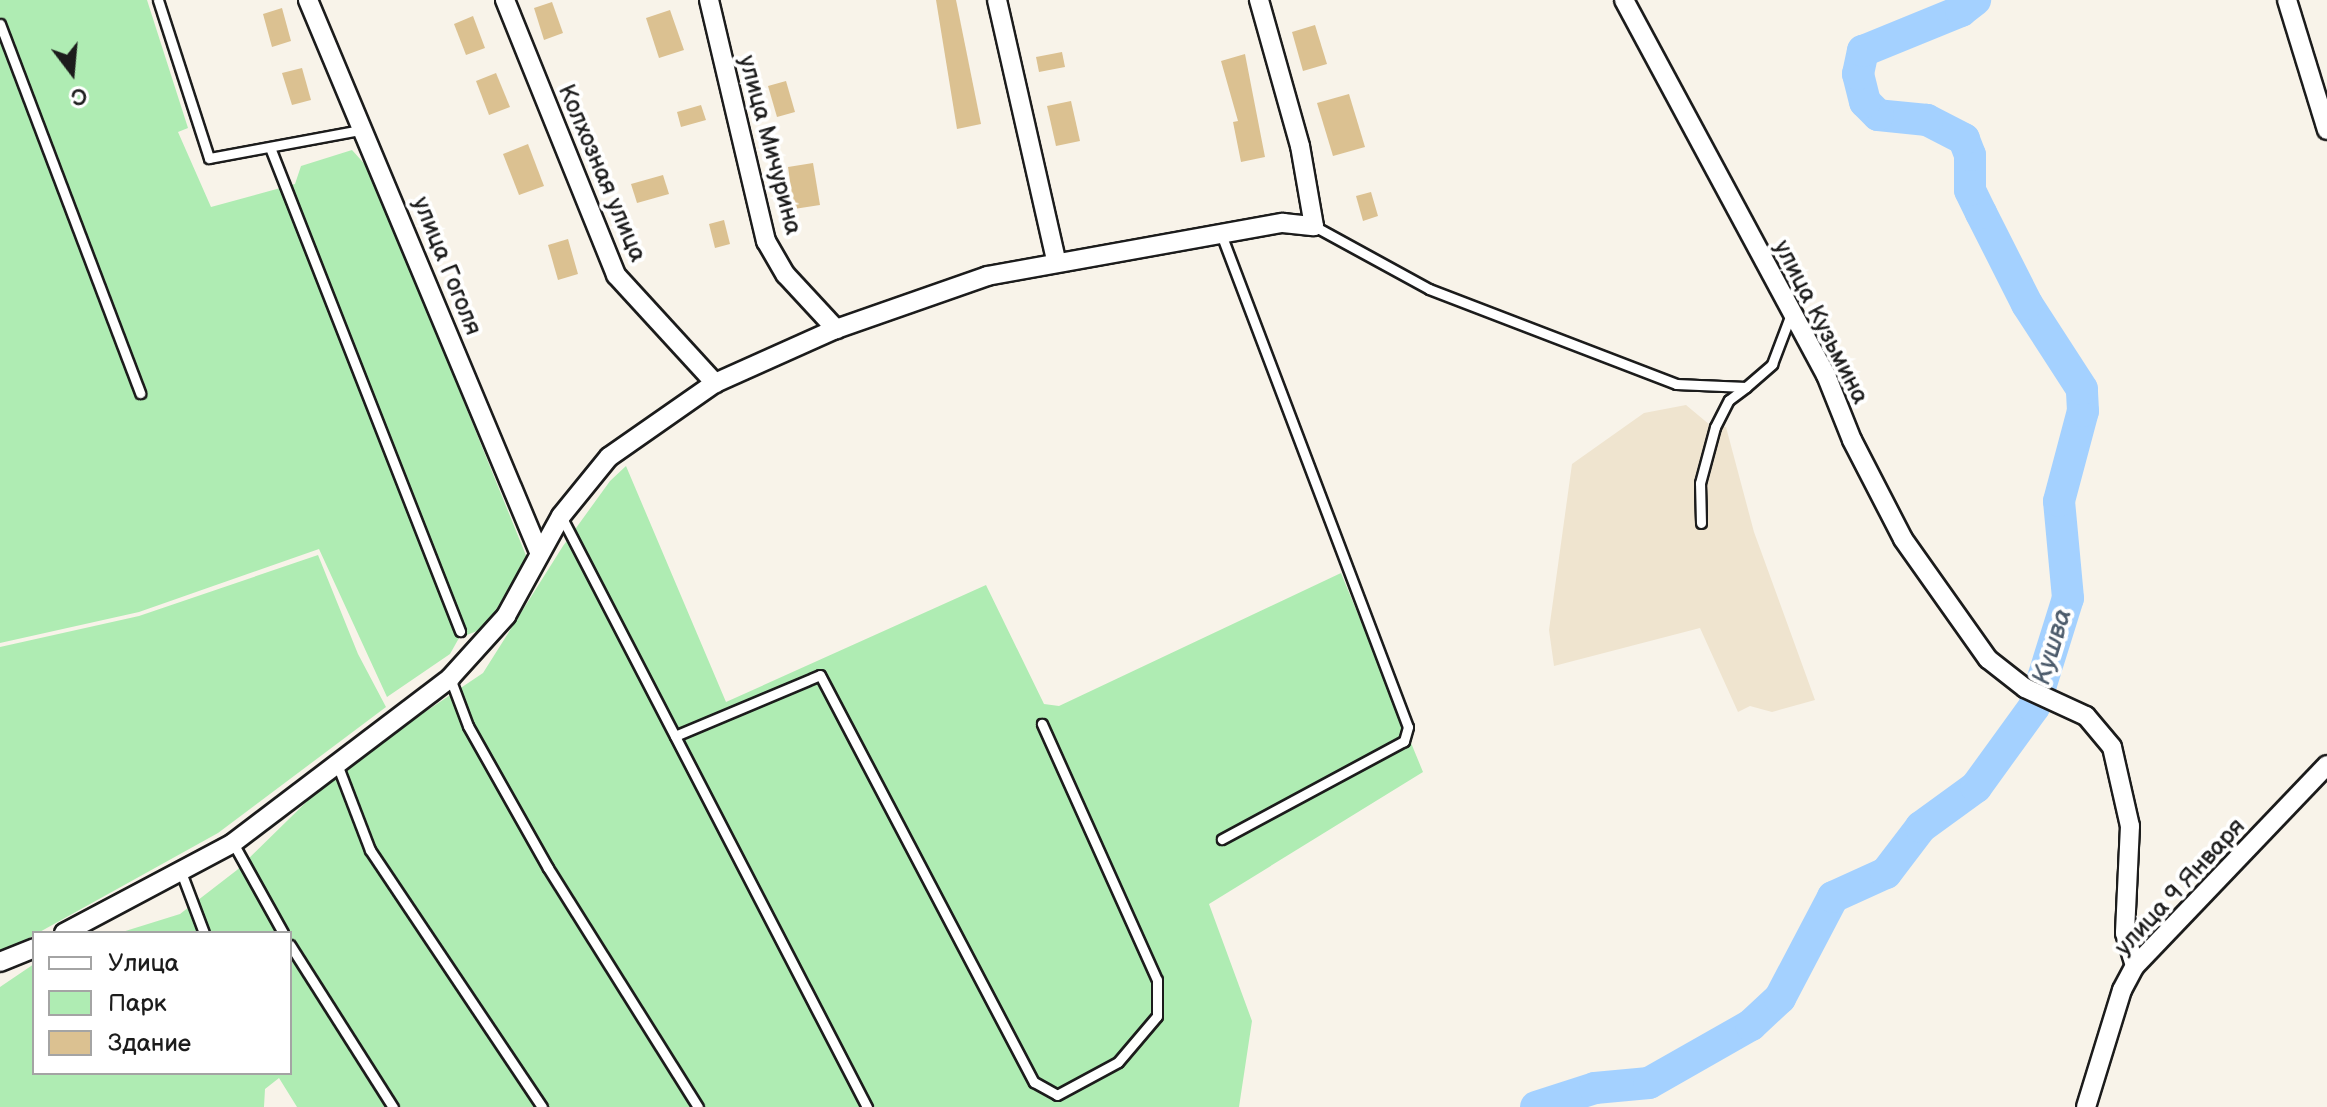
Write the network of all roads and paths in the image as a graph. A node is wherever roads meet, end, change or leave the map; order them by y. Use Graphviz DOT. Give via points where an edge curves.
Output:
graph roads {
  1 [pos="158,0"];
  2 [pos="308,0"];
  3 [pos="505,0"];
  4 [pos="709,0"];
  5 [pos="997,0"];
  6 [pos="1259,0"];
  7 [pos="1624,0"];
  8 [pos="2287,0"];
  9 [pos="0,24"];
  10 [pos="360,130"];
  11 [pos="2327,130"];
  12 [pos="271,150"];
  13 [pos="1314,226"];
  14 [pos="1221,234"];
  15 [pos="1056,260"];
  16 [pos="1791,314"];
  17 [pos="836,329"];
  18 [pos="715,383"];
  19 [pos="1746,387"];
  20 [pos="140,393"];
  21 [pos="561,516"];
  22 [pos="1701,523"];
  23 [pos="539,552"];
  24 [pos="460,631"];
  25 [pos="450,678"];
  26 [pos="1042,724"];
  27 [pos="675,736"];
  28 [pos="336,761"];
  29 [pos="2327,765"];
  30 [pos="1222,839"];
  31 [pos="233,843"];
  32 [pos="181,872"];
  33 [pos="68,931"];
  34 [pos="203,931"];
  35 [pos="282,931"];
  36 [pos="292,948"];
  37 [pos="32,949"];
  38 [pos="0,962"];
  39 [pos="2135,966"];
  40 [pos="393,1107"];
  41 [pos="542,1107"];
  42 [pos="698,1107"];
  43 [pos="867,1107"];
  44 [pos="2086,1107"];
  1 -- 12 [label="lane" via="209,158"];
  2 -- 10 [label="street, улица Гоголя"];
  3 -- 18 [label="street, Колхозная улица" via="616,275"];
  4 -- 17 [label="street, улица Мичурина" via="766,241 786,275"];
  5 -- 15 [label="street"];
  6 -- 13 [label="street" via="1300,146"];
  7 -- 16 [label="street, улица Кузьмина"];
  8 -- 11 [label="street"];
  9 -- 20 [label="lane"];
  10 -- 12 [label="lane"];
  10 -- 23 [label="street, улица Гоголя" via="386,179"];
  12 -- 24 [label="lane"];
  13 -- 14 [label="street" via="1283,223"];
  13 -- 19 [label="lane" via="1429,289 1676,384"];
  14 -- 15 [label="street"];
  14 -- 30 [label="lane" via="1408,727 1404,741"];
  15 -- 17 [label="street" via="987,276"];
  16 -- 19 [label="lane" via="1772,364"];
  16 -- 39 [label="street, улица Кузьмина" via="1826,375 1852,440 1903,539 1988,659 2025,688 2086,716 2099,729 2120,769 2130,826 2125,933"];
  17 -- 18 [label="street"];
  18 -- 21 [label="street" via="609,457"];
  19 -- 22 [label="lane" via="1729,400 1715,427 1700,483"];
  21 -- 23 [label="street"];
  21 -- 27 [label="lane"];
  23 -- 25 [label="street" via="506,616"];
  25 -- 28 [label="street"];
  25 -- 42 [label="lane" via="468,726 548,868"];
  26 -- 27 [label="lane" via="1157,980 1157,1016 1118,1062 1057,1095 1034,1082 820,675"];
  27 -- 43 [label="lane"];
  28 -- 31 [label="street"];
  28 -- 41 [label="lane" via="370,850"];
  29 -- 39 [label="street, улица 9 Января"];
  31 -- 32 [label="street"];
  31 -- 35 [label="lane"];
  32 -- 33 [label="street"];
  32 -- 34 [label="lane"];
  36 -- 40 [label="lane"];
  37 -- 38 [label="street"];
  39 -- 44 [label="street, улица 9 Января" via="2122,990"];
}
